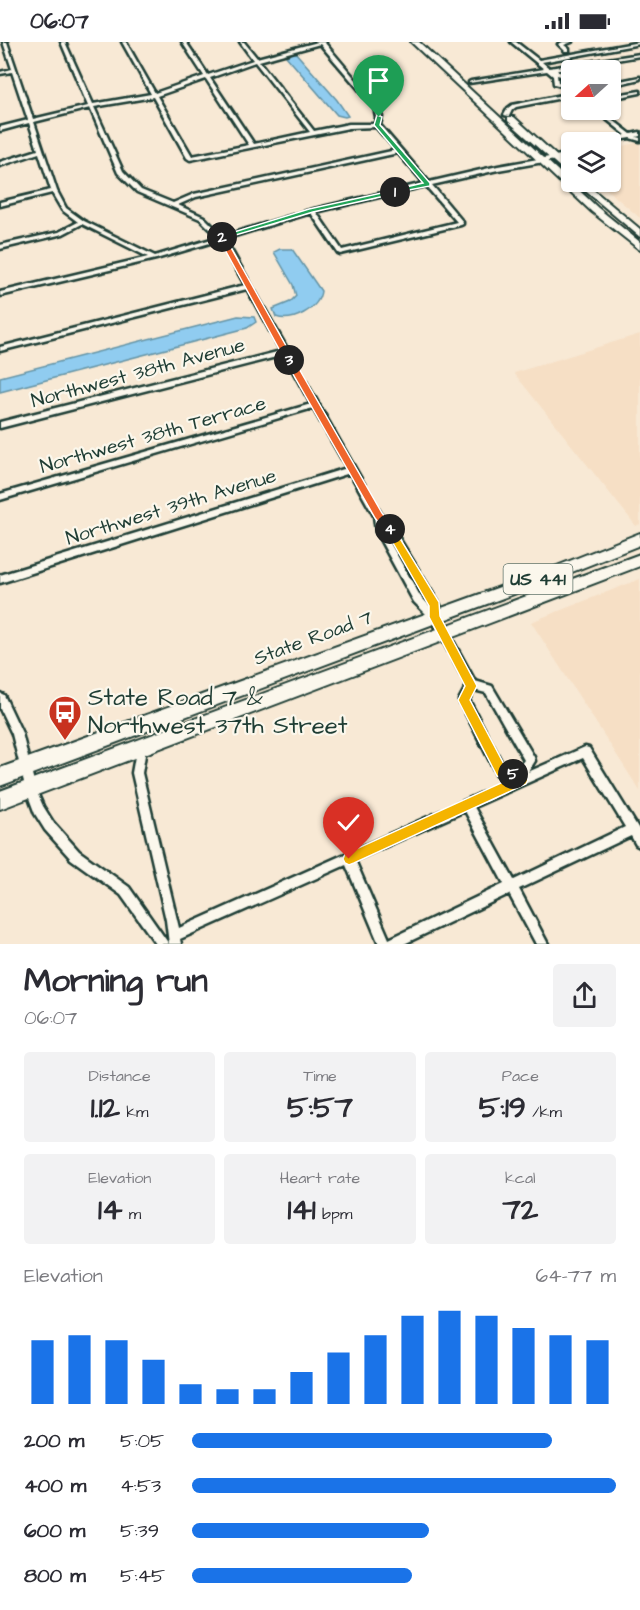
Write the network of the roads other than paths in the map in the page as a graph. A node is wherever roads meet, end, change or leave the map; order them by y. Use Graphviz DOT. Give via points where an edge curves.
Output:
graph roads {
  1 [pos="63,42"];
  2 [pos="124,42"];
  3 [pos="184,42"];
  4 [pos="242,42"];
  5 [pos="322,42"];
  6 [pos="416,42"];
  7 [pos="427,42"];
  8 [pos="513,42"];
  9 [pos="520,42"];
  10 [pos="570,42"];
  11 [pos="640,43"];
  12 [pos="596,44"];
  13 [pos="4,46"];
  14 [pos="567,50"];
  15 [pos="603,50"];
  16 [pos="640,55"];
  17 [pos="256,60"];
  18 [pos="617,60"];
  19 [pos="540,61"];
  20 [pos="561,69"];
  21 [pos="15,70"];
  22 [pos="548,70"];
  23 [pos="556,70"];
  24 [pos="561,72"];
  25 [pos="0,73"];
  26 [pos="207,78"];
  27 [pos="640,78"];
  28 [pos="458,82"];
  29 [pos="471,82"];
  30 [pos="621,82"];
  31 [pos="561,85"];
  32 [pos="478,89"];
  33 [pos="640,92"];
  34 [pos="154,95"];
  35 [pos="621,96"];
  36 [pos="561,97"];
  37 [pos="93,106"];
  38 [pos="507,115"];
  39 [pos="612,120"];
  40 [pos="617,120"];
  41 [pos="31,121"];
  42 [pos="377,125"];
  43 [pos="0,129"];
  44 [pos="313,133"];
  45 [pos="638,137"];
  46 [pos="621,139"];
  47 [pos="621,142"];
  48 [pos="252,145"];
  49 [pos="41,151"];
  50 [pos="399,151"];
  51 [pos="561,153"];
  52 [pos="561,156"];
  53 [pos="552,157"];
  54 [pos="540,159"];
  55 [pos="0,164"];
  56 [pos="561,165"];
  57 [pos="427,184"];
  58 [pos="54,191"];
  59 [pos="591,192"];
  60 [pos="0,204"];
  61 [pos="174,205"];
  62 [pos="312,211"];
  63 [pos="82,222"];
  64 [pos="640,234"];
  65 [pos="221,237"];
  66 [pos="0,247"];
  67 [pos="640,247"];
  68 [pos="340,252"];
  69 [pos="154,258"];
  70 [pos="247,287"];
  71 [pos="0,294"];
  72 [pos="0,349"];
  73 [pos="285,352"];
  74 [pos="315,405"];
  75 [pos="0,425"];
  76 [pos="352,469"];
  77 [pos="0,497"];
  78 [pos="640,539"];
  79 [pos="640,553"];
  80 [pos="640,561"];
  81 [pos="613,571"];
  82 [pos="0,579"];
  83 [pos="435,617"];
  84 [pos="445,635"];
  85 [pos="472,686"];
  86 [pos="0,698"];
  87 [pos="141,749"];
  88 [pos="25,768"];
  89 [pos="0,777"];
  90 [pos="520,777"];
  91 [pos="31,790"];
  92 [pos="0,801"];
  93 [pos="468,804"];
  94 [pos="633,829"];
  95 [pos="640,841"];
  96 [pos="349,859"];
  97 [pos="512,886"];
  98 [pos="174,940"];
  99 [pos="163,944"];
  100 [pos="385,944"];
  101 [pos="391,944"];
  102 [pos="542,944"];
  1 -- 37 [label="street"];
  2 -- 34 [label="street"];
  3 -- 26 [label="street"];
  4 -- 17 [label="street"];
  5 -- 17 [label="street"];
  5 -- 42 [label="street" via="376,107"];
  6 -- 28 [label="main road"];
  7 -- 29 [label="main road"];
  8 -- 19 [label="street"];
  9 -- 19 [label="street"];
  10 -- 14 [label="street" via="560,44"];
  11 -- 15 [label="street"];
  12 -- 15 [label="street"];
  13 -- 21 [label="street"];
  15 -- 18 [label="street"];
  15 -- 19 [label="street"];
  16 -- 18 [label="street"];
  17 -- 26 [label="street"];
  17 -- 44 [label="street"];
  19 -- 22 [label="street"];
  19 -- 23 [label="street"];
  20 -- 23 [label="street"];
  21 -- 25 [label="street"];
  21 -- 41 [label="street"];
  22 -- 23 [label="street"];
  22 -- 29 [label="street"];
  22 -- 31 [label="street"];
  23 -- 24 [label="street"];
  26 -- 34 [label="street"];
  26 -- 48 [label="street"];
  27 -- 30 [label="street"];
  28 -- 29 [label="main road"];
  28 -- 32 [label="main road"];
  28 -- 54 [label="main road"];
  29 -- 32 [label="main road"];
  32 -- 38 [label="main road"];
  33 -- 35 [label="street"];
  34 -- 37 [label="street"];
  34 -- 48 [label="street" via="189,159"];
  36 -- 38 [label="street" via="514,106"];
  37 -- 41 [label="street"];
  37 -- 61 [label="street" via="120,172 139,191"];
  38 -- 53 [label="main road"];
  39 -- 45 [label="street"];
  40 -- 45 [label="street"];
  41 -- 43 [label="street"];
  41 -- 49 [label="street"];
  42 -- 44 [label="street"];
  42 -- 50 [label="street"];
  44 -- 48 [label="street"];
  45 -- 46 [label="street"];
  45 -- 47 [label="street"];
  49 -- 55 [label="street"];
  49 -- 58 [label="street"];
  50 -- 57 [label="street"];
  50 -- 61 [label="street" via="194,196"];
  51 -- 53 [label="street"];
  52 -- 53 [label="street"];
  53 -- 54 [label="street"];
  53 -- 56 [label="main road"];
  54 -- 57 [label="street"];
  54 -- 67 [label="main road"];
  57 -- 62 [label="street"];
  57 -- 68 [label="street" via="461,223"];
  58 -- 60 [label="street"];
  58 -- 63 [label="street" via="64,209"];
  59 -- 64 [label="main road"];
  61 -- 65 [label="street" via="202,219"];
  62 -- 65 [label="street"];
  62 -- 68 [label="street"];
  63 -- 66 [label="street" via="61,233"];
  63 -- 69 [label="street"];
  65 -- 69 [label="street"];
  65 -- 70 [label="street"];
  69 -- 71 [label="street"];
  70 -- 72 [label="street"];
  70 -- 73 [label="street"];
  73 -- 74 [label="street"];
  73 -- 75 [label="street, Northwest 38th Avenue"];
  74 -- 76 [label="street"];
  74 -- 77 [label="street, Northwest 38th Terrace"];
  76 -- 82 [label="street, Northwest 39th Avenue"];
  76 -- 83 [label="street" via="378,516 380,532 417,599"];
  78 -- 83 [label="main road, State Road 7 / US 441"];
  79 -- 81 [label="main road" via="624,560"];
  80 -- 81 [label="main road, US 441"];
  81 -- 84 [label="main road, US 441"];
  83 -- 84 [label="street"];
  83 -- 88 [label="main road, State Road 7 / US 441"];
  84 -- 85 [label="street"];
  84 -- 87 [label="main road, US 441"];
  85 -- 90 [label="street" via="464,700 496,762 501,771"];
  85 -- 90 [label="street" via="489,689 530,761"];
  86 -- 88 [label="street" via="17,733"];
  87 -- 91 [label="main road, US 441"];
  87 -- 98 [label="street" via="137,773"];
  88 -- 89 [label="main road, State Road 7 / US 441"];
  88 -- 91 [label="street"];
  90 -- 93 [label="street"];
  90 -- 94 [label="street" via="585,752"];
  91 -- 92 [label="main road, US 441"];
  91 -- 99 [label="street" via="39,810 61,841 125,891"];
  93 -- 96 [label="street"];
  93 -- 97 [label="street"];
  94 -- 95 [label="street"];
  94 -- 97 [label="street"];
  96 -- 98 [label="street"];
  96 -- 100 [label="street"];
  97 -- 101 [label="street"];
  97 -- 102 [label="street"];
}
